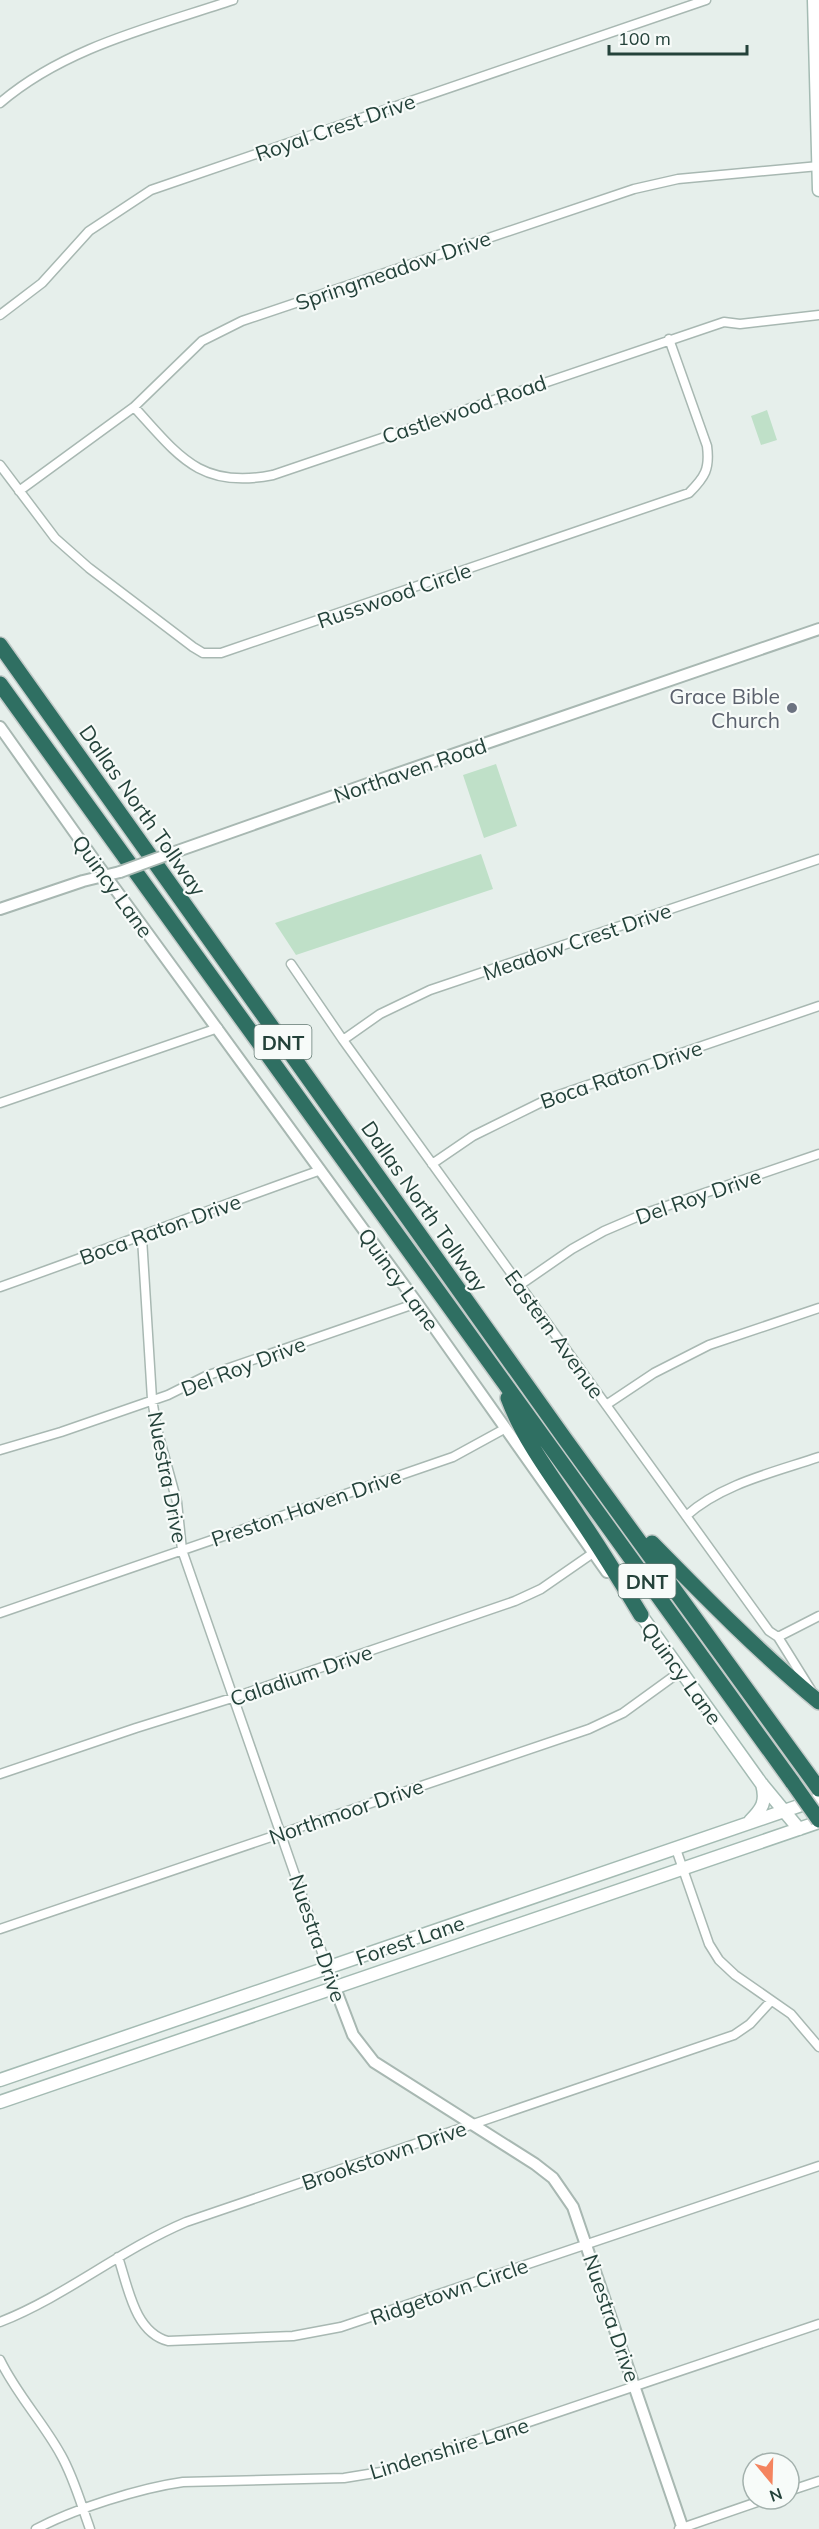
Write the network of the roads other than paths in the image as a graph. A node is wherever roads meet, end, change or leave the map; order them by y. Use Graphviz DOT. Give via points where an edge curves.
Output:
graph roads {
  1 [pos="233,0"];
  2 [pos="706,0"];
  3 [pos="814,0"];
  4 [pos="0,103"];
  5 [pos="818,166"];
  6 [pos="819,190"];
  7 [pos="0,315"];
  8 [pos="819,315"];
  9 [pos="669,339"];
  10 [pos="134,407"];
  11 [pos="0,465"];
  12 [pos="19,491"];
  13 [pos="819,629"];
  14 [pos="0,645"];
  15 [pos="0,684"];
  16 [pos="0,727"];
  17 [pos="819,859"];
  18 [pos="105,876"];
  19 [pos="0,909"];
  20 [pos="291,964"];
  21 [pos="819,1006"];
  22 [pos="218,1028"];
  23 [pos="343,1040"];
  24 [pos="0,1103"];
  25 [pos="819,1154"];
  26 [pos="432,1164"];
  27 [pos="321,1170"];
  28 [pos="142,1238"];
  29 [pos="520,1286"];
  30 [pos="0,1287"];
  31 [pos="417,1303"];
  32 [pos="819,1308"];
  33 [pos="501,1379"];
  34 [pos="152,1399"];
  35 [pos="606,1405"];
  36 [pos="506,1428"];
  37 [pos="0,1450"];
  38 [pos="819,1457"];
  39 [pos="616,1507"];
  40 [pos="686,1516"];
  41 [pos="182,1550"];
  42 [pos="593,1553"];
  43 [pos="0,1613"];
  44 [pos="641,1615"];
  45 [pos="819,1616"];
  46 [pos="778,1638"];
  47 [pos="681,1671"];
  48 [pos="232,1698"];
  49 [pos="819,1702"];
  50 [pos="0,1774"];
  51 [pos="761,1783"];
  52 [pos="815,1783"];
  53 [pos="819,1799"];
  54 [pos="784,1811"];
  55 [pos="819,1821"];
  56 [pos="747,1824"];
  57 [pos="799,1829"];
  58 [pos="282,1832"];
  59 [pos="676,1850"];
  60 [pos="682,1869"];
  61 [pos="555,1891"];
  62 [pos="561,1910"];
  63 [pos="0,1929"];
  64 [pos="442,1929"];
  65 [pos="449,1948"];
  66 [pos="327,1967"];
  67 [pos="333,1987"];
  68 [pos="771,2001"];
  69 [pos="96,2047"];
  70 [pos="819,2047"];
  71 [pos="104,2067"];
  72 [pos="0,2080"];
  73 [pos="0,2102"];
  74 [pos="473,2125"];
  75 [pos="819,2166"];
  76 [pos="587,2244"];
  77 [pos="118,2257"];
  78 [pos="0,2322"];
  79 [pos="819,2324"];
  80 [pos="0,2361"];
  81 [pos="635,2386"];
  82 [pos="819,2481"];
  83 [pos="801,2487"];
  84 [pos="741,2508"];
  85 [pos="83,2510"];
  86 [pos="681,2528"];
  87 [pos="36,2529"];
  88 [pos="90,2529"];
  1 -- 4 [label="street" via="94,47 49,67"];
  2 -- 7 [label="street, Royal Crest Drive" via="151,190 89,231 42,283"];
  3 -- 5 [label="main road"];
  5 -- 6 [label="main road"];
  5 -- 10 [label="street, Springmeadow Drive" via="678,179 634,189 242,321 202,341"];
  8 -- 9 [label="street, Castlewood Road" via="740,324 724,322"];
  9 -- 10 [label="street, Castlewood Road" via="253,479 206,474 182,459"];
  9 -- 12 [label="street, Russwood Circle" via="707,446 709,463 702,480 689,493 221,653 193,647 89,568 55,538"];
  10 -- 12 [label="street, Springmeadow Drive"];
  11 -- 12 [label="street, Russwood Circle"];
  13 -- 18 [label="street, Northaven Road, bridge"];
  14 -- 39 [label="highway, Dallas North Tollway / DNT"];
  15 -- 33 [label="highway, Dallas North Tollway / DNT"];
  16 -- 18 [label="street, Quincy Lane"];
  17 -- 23 [label="street, Meadow Crest Drive" via="430,990 380,1014"];
  18 -- 19 [label="street, Northaven Road"];
  18 -- 22 [label="street, Quincy Lane"];
  20 -- 23 [label="street, Eastern Avenue"];
  21 -- 26 [label="street, Boca Raton Drive" via="550,1098 473,1136"];
  22 -- 24 [label="street"];
  22 -- 27 [label="street, Quincy Lane"];
  23 -- 26 [label="street, Eastern Avenue"];
  25 -- 29 [label="street, Del Roy Drive" via="604,1231"];
  26 -- 29 [label="street, Eastern Avenue"];
  27 -- 28 [label="street, Boca Raton Drive"];
  27 -- 31 [label="street, Quincy Lane"];
  28 -- 30 [label="street, Boca Raton Drive"];
  28 -- 34 [label="street, Nuestra Drive"];
  29 -- 35 [label="street, Eastern Avenue"];
  31 -- 34 [label="street, Del Roy Drive" via="206,1376"];
  31 -- 36 [label="street, Quincy Lane"];
  32 -- 35 [label="street" via="709,1345 654,1373"];
  33 -- 44 [label="highway" via="515,1417"];
  33 -- 55 [label="highway, Dallas North Tollway / DNT, bridge"];
  34 -- 37 [label="street, Del Roy Drive"];
  34 -- 41 [label="street, Nuestra Drive" via="177,1502"];
  35 -- 40 [label="street, Eastern Avenue"];
  36 -- 41 [label="street, Preston Haven Drive" via="453,1457"];
  36 -- 42 [label="street, Quincy Lane"];
  38 -- 40 [label="street" via="744,1483 696,1506"];
  39 -- 49 [label="highway" via="687,1581"];
  39 -- 52 [label="highway, Dallas North Tollway / DNT"];
  40 -- 46 [label="street, Eastern Avenue"];
  41 -- 43 [label="street, Preston Haven Drive"];
  41 -- 48 [label="street, Nuestra Drive"];
  42 -- 44 [label="street, Quincy Lane"];
  42 -- 48 [label="street, Caladium Drive" via="542,1589 515,1601"];
  44 -- 47 [label="main road, Quincy Lane"];
  45 -- 46 [label="street"];
  46 -- 49 [label="street, Eastern Avenue"];
  47 -- 51 [label="main road, Quincy Lane"];
  47 -- 58 [label="street, Northmoor Drive" via="623,1713 589,1729"];
  48 -- 50 [label="street, Caladium Drive"];
  48 -- 58 [label="street, Nuestra Drive"];
  51 -- 54 [label="main road, Quincy Lane"];
  51 -- 56 [label="main road" via="765,1797 762,1809"];
  53 -- 54 [label="main road, Forest Lane"];
  54 -- 56 [label="main road, Forest Lane"];
  54 -- 57 [label="main road, Quincy Lane"];
  55 -- 57 [label="main road, Forest Lane"];
  56 -- 59 [label="main road, Forest Lane"];
  57 -- 60 [label="main road, Forest Lane"];
  58 -- 63 [label="street, Northmoor Drive"];
  58 -- 66 [label="street, Nuestra Drive"];
  59 -- 60 [label="street"];
  59 -- 61 [label="main road, Forest Lane"];
  60 -- 62 [label="main road, Forest Lane"];
  60 -- 68 [label="street" via="709,1944 719,1960"];
  61 -- 62 [label="main road"];
  61 -- 64 [label="main road, Forest Lane"];
  62 -- 65 [label="main road, Forest Lane"];
  64 -- 65 [label="main road"];
  64 -- 66 [label="main road, Forest Lane"];
  65 -- 67 [label="main road, Forest Lane"];
  66 -- 67 [label="street, Nuestra Drive"];
  66 -- 69 [label="main road, Forest Lane"];
  67 -- 71 [label="main road, Forest Lane"];
  67 -- 74 [label="street, Nuestra Drive" via="353,2035 374,2062"];
  68 -- 70 [label="street" via="791,2014"];
  68 -- 74 [label="street, Brookstown Drive" via="734,2035"];
  69 -- 71 [label="main road"];
  69 -- 72 [label="main road, Forest Lane"];
  71 -- 73 [label="main road, Forest Lane"];
  74 -- 76 [label="street, Nuestra Drive" via="553,2178 573,2207"];
  74 -- 77 [label="street, Brookstown Drive" via="186,2222"];
  75 -- 76 [label="street, Ridgetown Circle"];
  76 -- 77 [label="street, Ridgetown Circle" via="340,2327 293,2336 168,2341 149,2332 140,2321"];
  76 -- 81 [label="street, Nuestra Drive"];
  77 -- 78 [label="street, Brookstown Drive" via="39,2306"];
  79 -- 81 [label="street, Lindenshire Lane"];
  80 -- 85 [label="street" via="23,2402 61,2455"];
  81 -- 85 [label="street, Lindenshire Lane" via="381,2472 344,2478 172,2484"];
  81 -- 86 [label="street, Nuestra Drive"];
  82 -- 83 [label="street"];
  84 -- 86 [label="street"];
  85 -- 87 [label="street, Lindenshire Lane"];
  85 -- 88 [label="street"];
}
